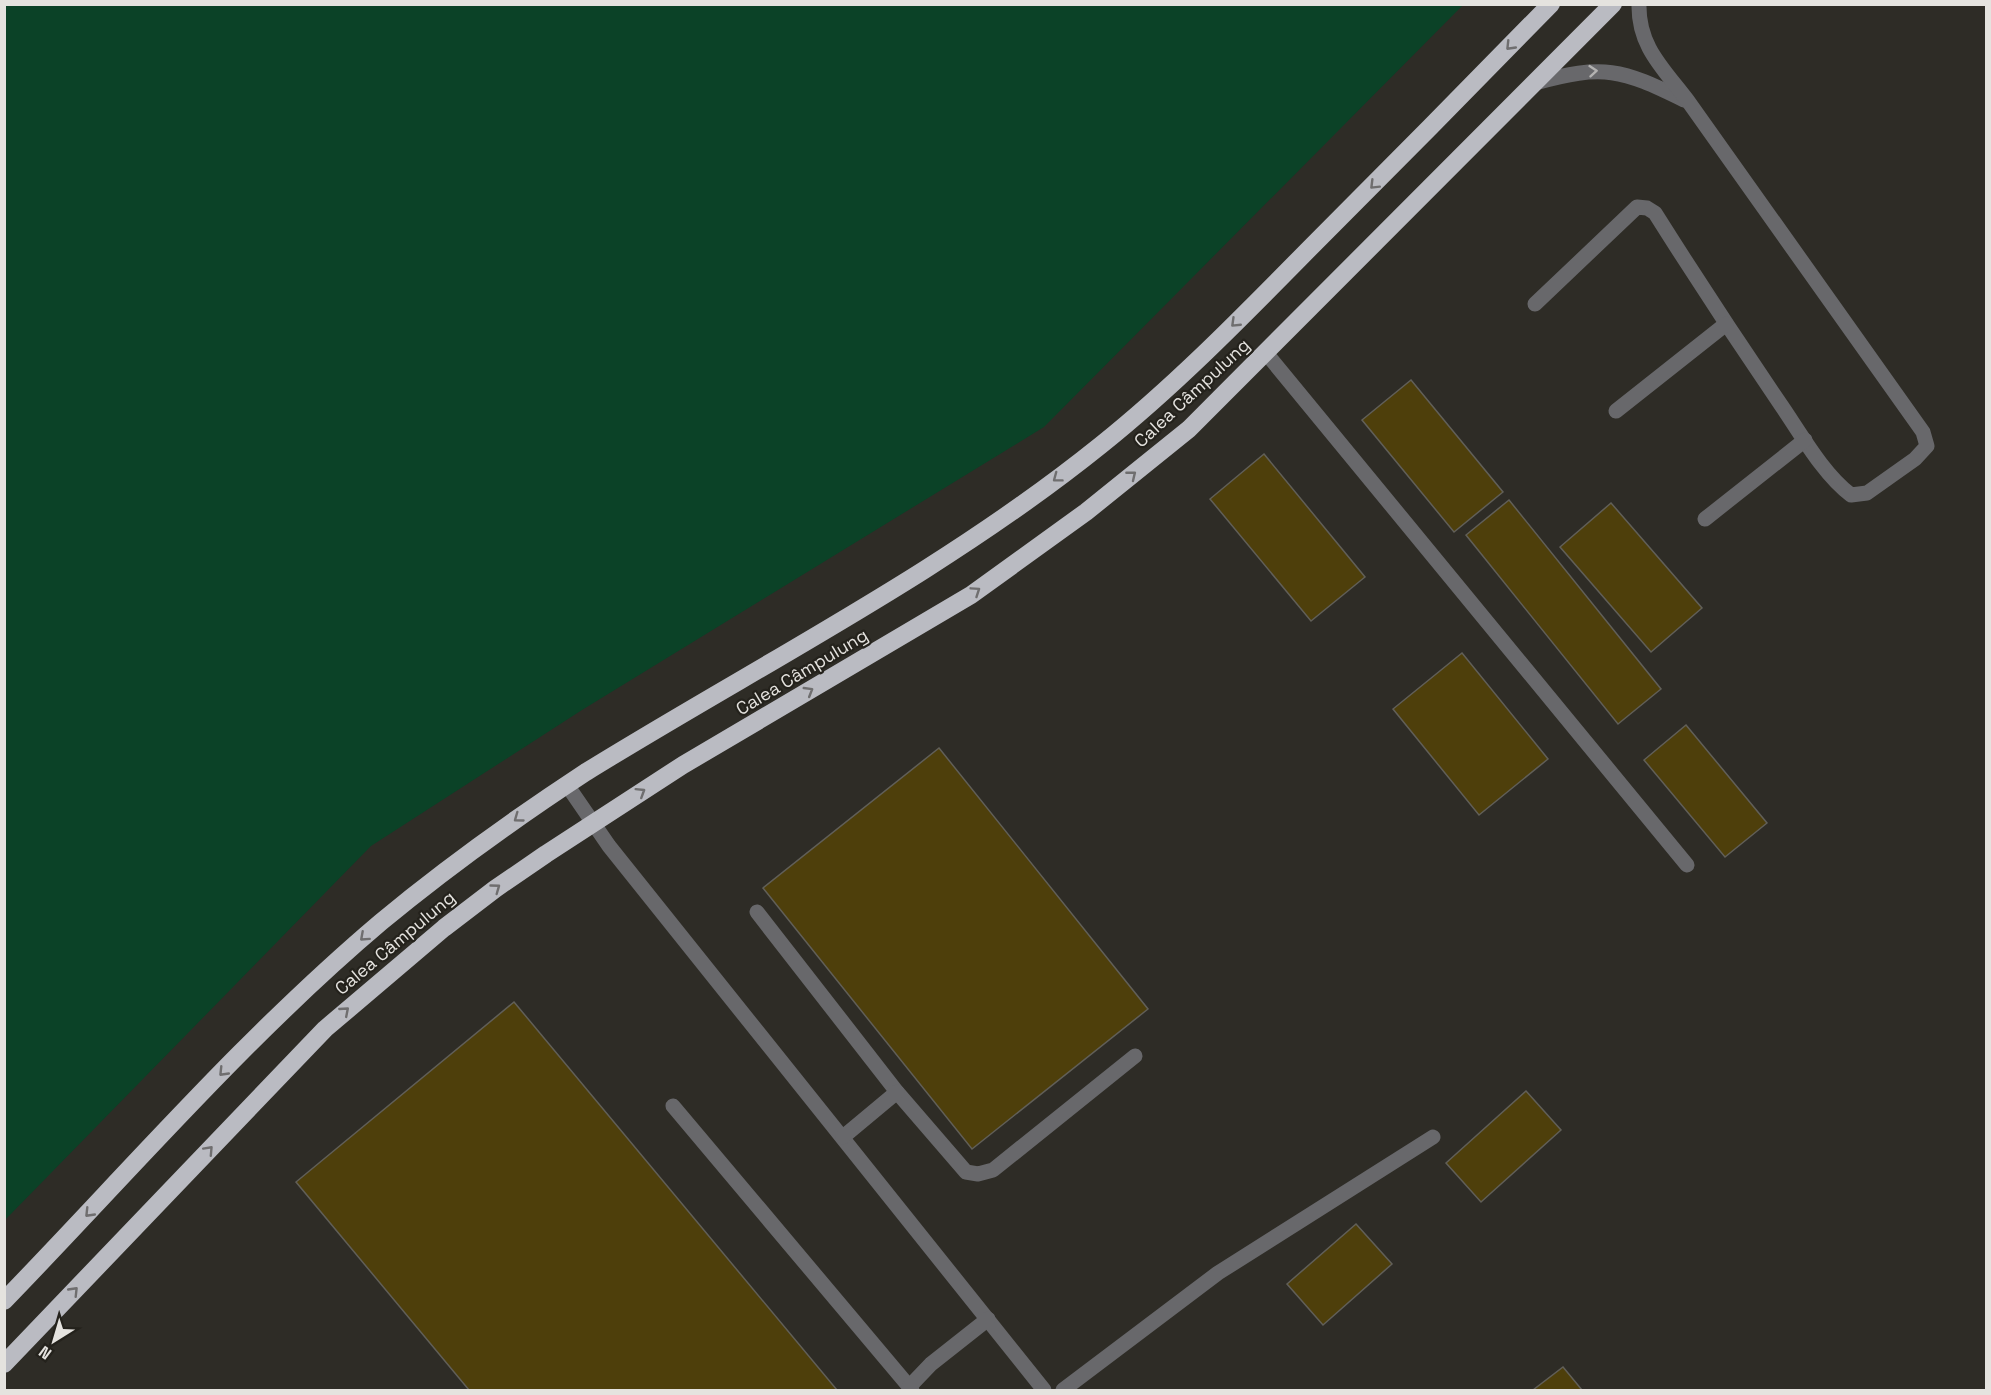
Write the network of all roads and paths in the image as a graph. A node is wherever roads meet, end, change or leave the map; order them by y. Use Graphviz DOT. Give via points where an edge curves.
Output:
graph roads {
  1 [pos="1551,4"];
  2 [pos="1613,4"];
  3 [pos="1639,4"];
  4 [pos="1535,83"];
  5 [pos="1688,101"];
  6 [pos="1535,304"];
  7 [pos="1726,324"];
  8 [pos="1266,353"];
  9 [pos="1616,411"];
  10 [pos="1805,440"];
  11 [pos="1705,519"];
  12 [pos="567,785"];
  13 [pos="592,823"];
  14 [pos="1687,865"];
  15 [pos="757,912"];
  16 [pos="1135,1056"];
  17 [pos="897,1092"];
  18 [pos="673,1106"];
  19 [pos="843,1137"];
  20 [pos="1433,1137"];
  21 [pos="4,1301"];
  22 [pos="988,1319"];
  23 [pos="4,1364"];
  24 [pos="910,1389"];
  25 [pos="1044,1390"];
  26 [pos="1063,1390"];
  1 -- 12 [label="highway, Calea Câmpulung, one-way" via="1260,300 1101,445 936,564"];
  2 -- 4 [label="highway, Calea Câmpulung"];
  3 -- 5 [label="street" via="1642,36 1649,50"];
  4 -- 5 [label="street, one-way" via="1602,70 1648,82"];
  4 -- 8 [label="highway, Calea Câmpulung"];
  5 -- 10 [label="street" via="1923,432 1927,446 1867,493 1851,495 1839,486"];
  6 -- 7 [label="street" via="1637,207 1647,207 1655,213"];
  7 -- 9 [label="street"];
  7 -- 10 [label="street"];
  13 -- 8 [label="highway, Calea Câmpulung, one-way" via="971,595 1086,512 1189,429"];
  8 -- 14 [label="street"];
  10 -- 11 [label="street"];
  12 -- 13 [label="street"];
  12 -- 21 [label="highway, Calea Câmpulung, one-way" via="442,874 316,980"];
  13 -- 19 [label="street"];
  23 -- 13 [label="highway, Calea Câmpulung, one-way" via="325,1029 469,908"];
  15 -- 17 [label="street"];
  16 -- 17 [label="street" via="993,1170 978,1174 966,1172"];
  17 -- 19 [label="street"];
  18 -- 24 [label="street"];
  19 -- 22 [label="street"];
  20 -- 26 [label="street" via="1218,1273"];
  22 -- 24 [label="street" via="931,1364"];
  22 -- 25 [label="street"];
}
